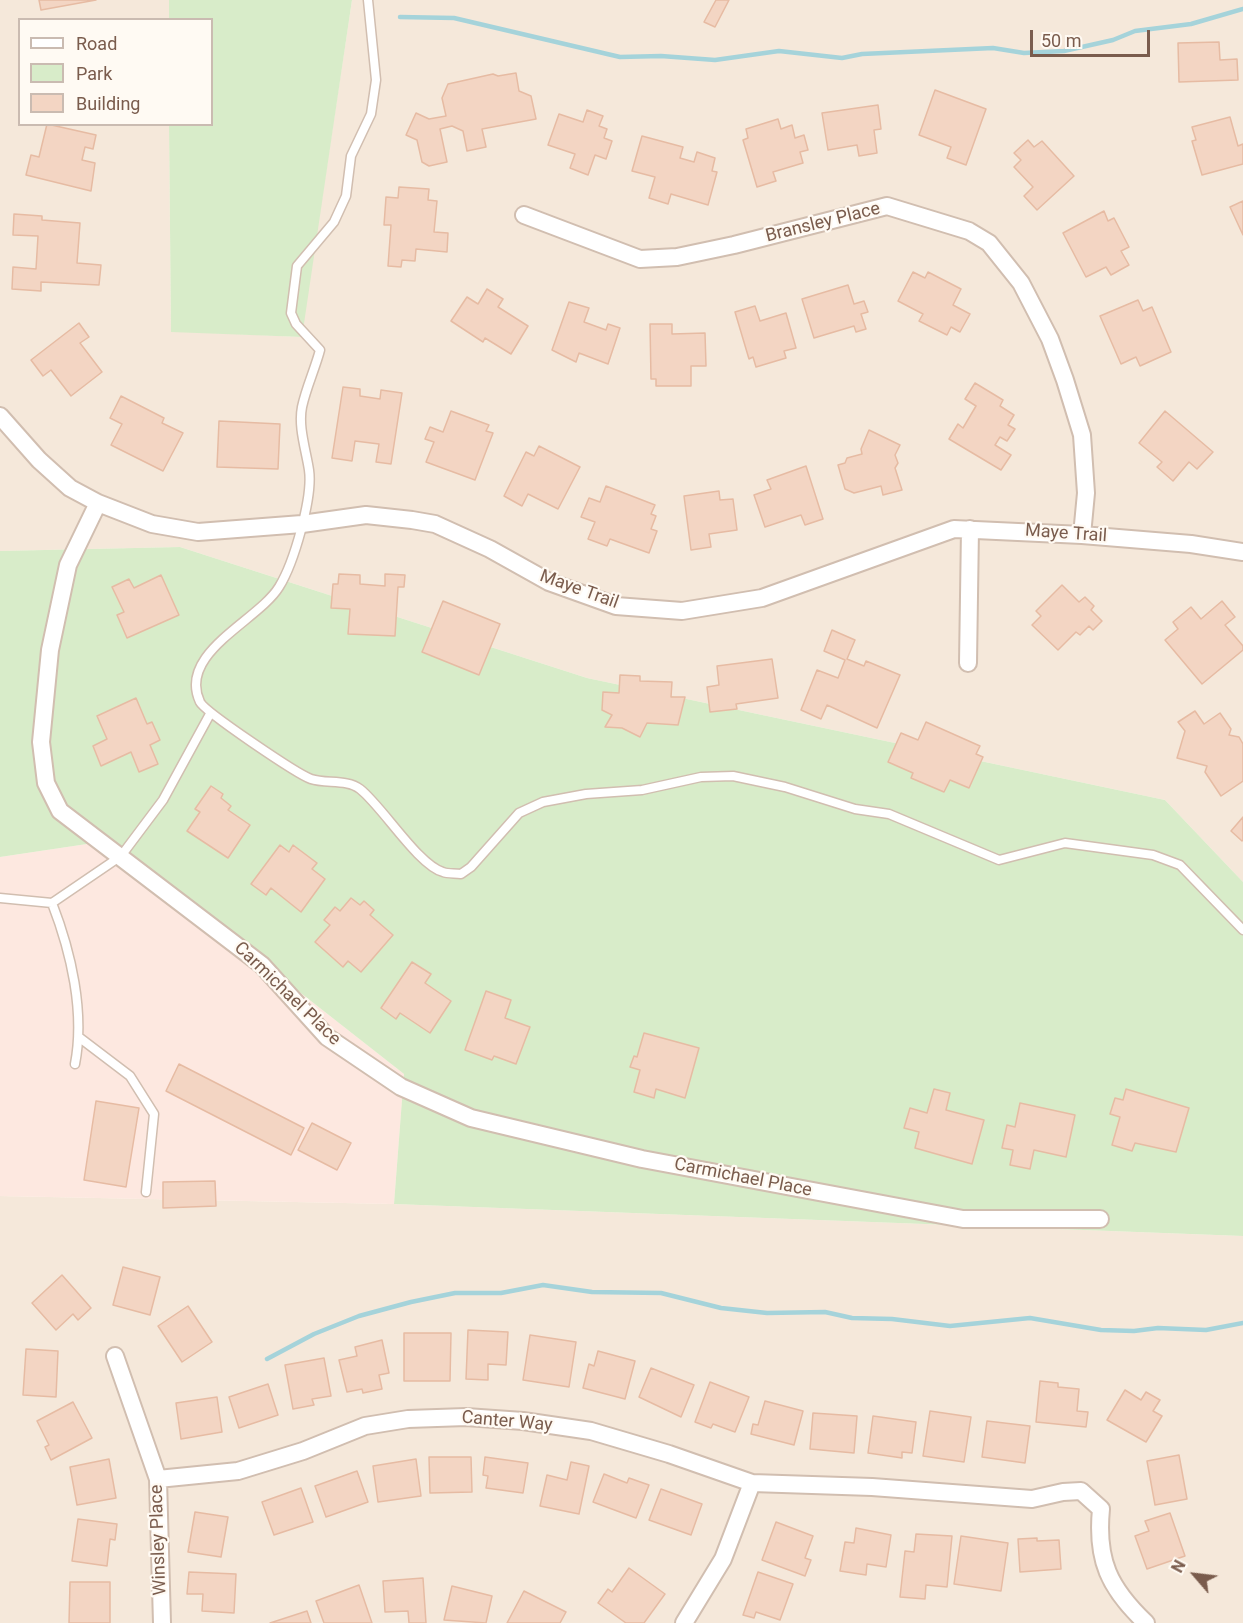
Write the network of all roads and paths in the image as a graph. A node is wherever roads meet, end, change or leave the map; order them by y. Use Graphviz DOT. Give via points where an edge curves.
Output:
graph roads {
  1 [pos="368,0"];
  2 [pos="524,215"];
  3 [pos="0,416"];
  4 [pos="98,503"];
  5 [pos="302,524"];
  6 [pos="970,529"];
  7 [pos="1082,535"];
  8 [pos="1243,552"];
  9 [pos="968,663"];
  10 [pos="210,714"];
  11 [pos="121,856"];
  12 [pos="0,898"];
  13 [pos="52,903"];
  14 [pos="1243,930"];
  15 [pos="80,1038"];
  16 [pos="75,1064"];
  17 [pos="146,1192"];
  18 [pos="1100,1219"];
  19 [pos="115,1356"];
  20 [pos="158,1479"];
  21 [pos="752,1483"];
  22 [pos="162,1623"];
  23 [pos="684,1623"];
  24 [pos="1146,1623"];
  1 -- 5 [label="lane" via="376,80 371,114 351,156 346,196 334,222 297,266 291,313 320,350 302,408 309,472"];
  2 -- 7 [label="street, Bransley Place" via="640,259 677,257 734,245 887,206 969,231 988,243 1021,283 1050,339 1082,435 1086,494"];
  3 -- 4 [label="street, Maye Trail" via="70,488"];
  4 -- 5 [label="street, Maye Trail" via="152,524 198,532"];
  4 -- 11 [label="street, Carmichael Place" via="68,565 51,650 41,742 46,783 60,811"];
  5 -- 6 [label="street, Maye Trail" via="366,515 435,524 549,582 616,606 682,611 762,598 954,529"];
  5 -- 10 [label="lane" via="297,549 279,589 204,658 196,674 200,702"];
  6 -- 7 [label="street, Maye Trail"];
  6 -- 9 [label="street"];
  7 -- 8 [label="street, Maye Trail"];
  10 -- 11 [label="lane" via="163,800"];
  10 -- 14 [label="lane" via="296,773 358,788 441,872 461,874 519,813 543,802 642,790 701,777 732,776 785,787 855,809 889,813 999,860 1065,843 1153,855 1180,865"];
  11 -- 13 [label="lane"];
  11 -- 18 [label="street, Carmichael Place" via="262,965 327,1037 401,1087 471,1118 642,1159 963,1219"];
  12 -- 13 [label="lane"];
  13 -- 15 [label="lane" via="68,943"];
  15 -- 16 [label="lane"];
  15 -- 17 [label="lane" via="130,1076 154,1114"];
  19 -- 20 [label="street, Winsley Place"];
  20 -- 21 [label="street, Canter Way" via="238,1471 365,1426 408,1419 466,1417 523,1420 591,1431"];
  20 -- 22 [label="street, Winsley Place"];
  21 -- 23 [label="street" via="723,1559"];
  21 -- 24 [label="street, Canter Way" via="1032,1499 1082,1491 1101,1509 1098,1535 1110,1581"];
}
